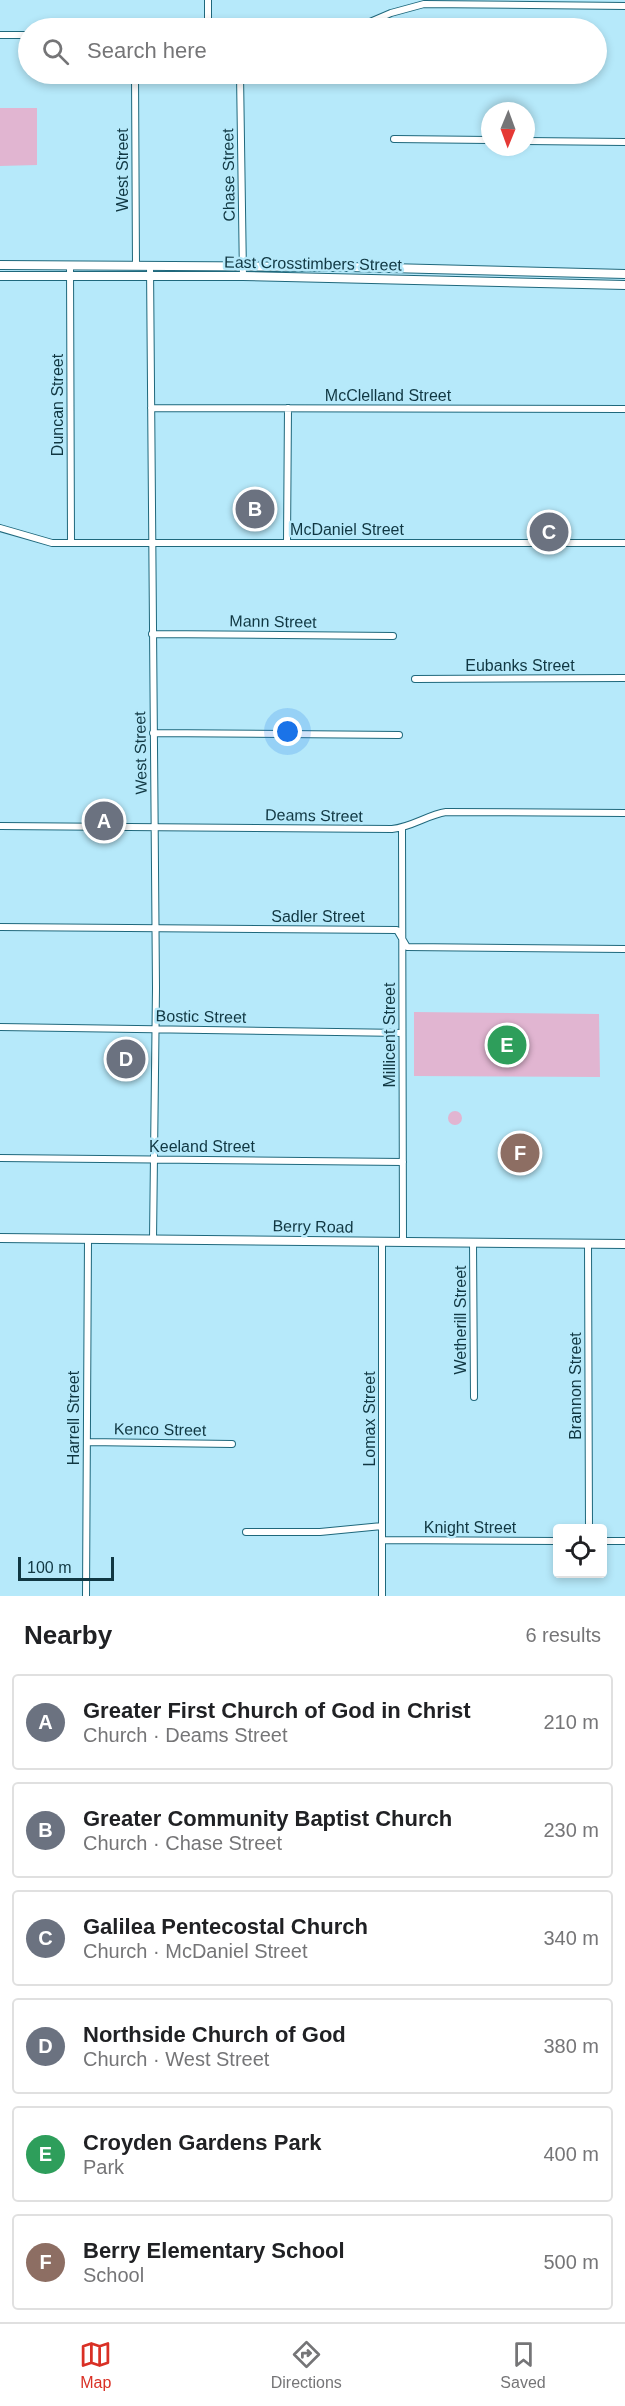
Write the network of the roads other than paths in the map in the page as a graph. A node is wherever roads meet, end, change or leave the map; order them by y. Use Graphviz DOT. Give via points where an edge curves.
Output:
graph roads {
  1 [pos="208,0"];
  2 [pos="625,6"];
  3 [pos="208,18"];
  4 [pos="379,18"];
  5 [pos="0,35"];
  6 [pos="18,35"];
  7 [pos="135,84"];
  8 [pos="240,84"];
  9 [pos="394,139"];
  10 [pos="481,140"];
  11 [pos="535,141"];
  12 [pos="625,142"];
  13 [pos="0,265"];
  14 [pos="13,266"];
  15 [pos="70,266"];
  16 [pos="136,266"];
  17 [pos="150,266"];
  18 [pos="242,266"];
  19 [pos="354,267"];
  20 [pos="466,269"];
  21 [pos="589,273"];
  22 [pos="625,274"];
  23 [pos="0,276"];
  24 [pos="13,276"];
  25 [pos="150,276"];
  26 [pos="243,276"];
  27 [pos="70,277"];
  28 [pos="354,279"];
  29 [pos="465,282"];
  30 [pos="588,285"];
  31 [pos="625,285"];
  32 [pos="151,408"];
  33 [pos="288,408"];
  34 [pos="625,409"];
  35 [pos="0,528"];
  36 [pos="287,542"];
  37 [pos="71,543"];
  38 [pos="152,543"];
  39 [pos="625,543"];
  40 [pos="152,634"];
  41 [pos="393,636"];
  42 [pos="625,678"];
  43 [pos="415,679"];
  44 [pos="153,733"];
  45 [pos="399,735"];
  46 [pos="625,813"];
  47 [pos="0,826"];
  48 [pos="155,827"];
  49 [pos="402,828"];
  50 [pos="0,927"];
  51 [pos="155,928"];
  52 [pos="403,938"];
  53 [pos="625,949"];
  54 [pos="0,1028"];
  55 [pos="155,1029"];
  56 [pos="402,1033"];
  57 [pos="0,1158"];
  58 [pos="153,1159"];
  59 [pos="403,1162"];
  60 [pos="0,1238"];
  61 [pos="88,1239"];
  62 [pos="153,1240"];
  63 [pos="382,1242"];
  64 [pos="403,1242"];
  65 [pos="473,1242"];
  66 [pos="588,1243"];
  67 [pos="625,1244"];
  68 [pos="474,1397"];
  69 [pos="87,1442"];
  70 [pos="232,1444"];
  71 [pos="589,1524"];
  72 [pos="382,1526"];
  73 [pos="246,1532"];
  74 [pos="382,1540"];
  75 [pos="553,1541"];
  76 [pos="607,1541"];
  77 [pos="625,1541"];
  78 [pos="87,1596"];
  79 [pos="382,1596"];
  1 -- 3 [label="street"];
  2 -- 4 [label="street" via="424,4"];
  5 -- 6 [label="street"];
  7 -- 16 [label="street, West Street"];
  8 -- 18 [label="street, Chase Street"];
  9 -- 10 [label="street"];
  11 -- 12 [label="street"];
  13 -- 14 [label="main road, East Crosstimbers Street"];
  14 -- 15 [label="main road, East Crosstimbers Street"];
  14 -- 24 [label="main road"];
  15 -- 16 [label="main road, East Crosstimbers Street"];
  15 -- 27 [label="street, Duncan Street"];
  16 -- 17 [label="main road, East Crosstimbers Street"];
  17 -- 18 [label="main road, East Crosstimbers Street"];
  17 -- 25 [label="street, West Street"];
  18 -- 19 [label="main road, East Crosstimbers Street"];
  18 -- 26 [label="street, Chase Street"];
  19 -- 20 [label="main road, East Crosstimbers Street"];
  19 -- 28 [label="main road"];
  20 -- 21 [label="main road, East Crosstimbers Street"];
  20 -- 29 [label="main road"];
  21 -- 22 [label="main road, East Crosstimbers Street"];
  21 -- 30 [label="main road"];
  23 -- 24 [label="main road, East Crosstimbers Street"];
  24 -- 27 [label="main road, East Crosstimbers Street"];
  25 -- 26 [label="main road, East Crosstimbers Street"];
  25 -- 27 [label="main road, East Crosstimbers Street"];
  25 -- 32 [label="street, West Street"];
  26 -- 28 [label="main road, East Crosstimbers Street"];
  27 -- 37 [label="street, Duncan Street"];
  28 -- 29 [label="main road, East Crosstimbers Street"];
  29 -- 30 [label="main road, East Crosstimbers Street"];
  30 -- 31 [label="main road, East Crosstimbers Street"];
  32 -- 33 [label="street, McClelland Street"];
  32 -- 38 [label="street, West Street"];
  33 -- 34 [label="street, McClelland Street"];
  33 -- 36 [label="street"];
  35 -- 37 [label="street, McDaniel Street" via="52,543"];
  36 -- 38 [label="street, McDaniel Street"];
  36 -- 39 [label="street, McDaniel Street"];
  37 -- 38 [label="street, McDaniel Street"];
  38 -- 40 [label="street, West Street"];
  40 -- 41 [label="street, Mann Street"];
  40 -- 44 [label="street, West Street"];
  42 -- 43 [label="street, Eubanks Street"];
  44 -- 45 [label="street"];
  44 -- 48 [label="street, West Street"];
  46 -- 49 [label="street, Deams Street" via="446,812"];
  47 -- 48 [label="street, Deams Street"];
  48 -- 49 [label="street, Deams Street"];
  48 -- 51 [label="street, West Street"];
  49 -- 52 [label="street, Millicent Street"];
  50 -- 51 [label="street, Sadler Street"];
  51 -- 52 [label="street, Sadler Street" via="397,930"];
  51 -- 55 [label="street, West Street"];
  52 -- 53 [label="street, Sadler Street" via="407,947"];
  52 -- 56 [label="street, Millicent Street"];
  54 -- 55 [label="street, Bostic Street"];
  55 -- 56 [label="street, Bostic Street"];
  55 -- 58 [label="street, West Street"];
  56 -- 59 [label="street, Millicent Street"];
  57 -- 58 [label="street, Keeland Street"];
  58 -- 59 [label="street, Keeland Street"];
  58 -- 62 [label="street, West Street"];
  59 -- 64 [label="street, Millicent Street"];
  60 -- 61 [label="main road, Berry Road"];
  61 -- 62 [label="main road, Berry Road"];
  61 -- 69 [label="street, Harrell Street"];
  62 -- 63 [label="main road, Berry Road"];
  63 -- 64 [label="main road, Berry Road"];
  63 -- 72 [label="street, Lomax Street"];
  64 -- 65 [label="main road, Berry Road"];
  65 -- 66 [label="main road, Berry Road"];
  65 -- 68 [label="street, Wetherill Street"];
  66 -- 67 [label="main road, Berry Road"];
  66 -- 71 [label="street, Brannon Street"];
  69 -- 70 [label="street, Kenco Street"];
  69 -- 78 [label="street, Harrell Street"];
  72 -- 73 [label="street" via="320,1532"];
  72 -- 74 [label="street, Lomax Street"];
  74 -- 75 [label="street, Knight Street"];
  74 -- 79 [label="street, Lomax Street"];
  76 -- 77 [label="street"];
}
